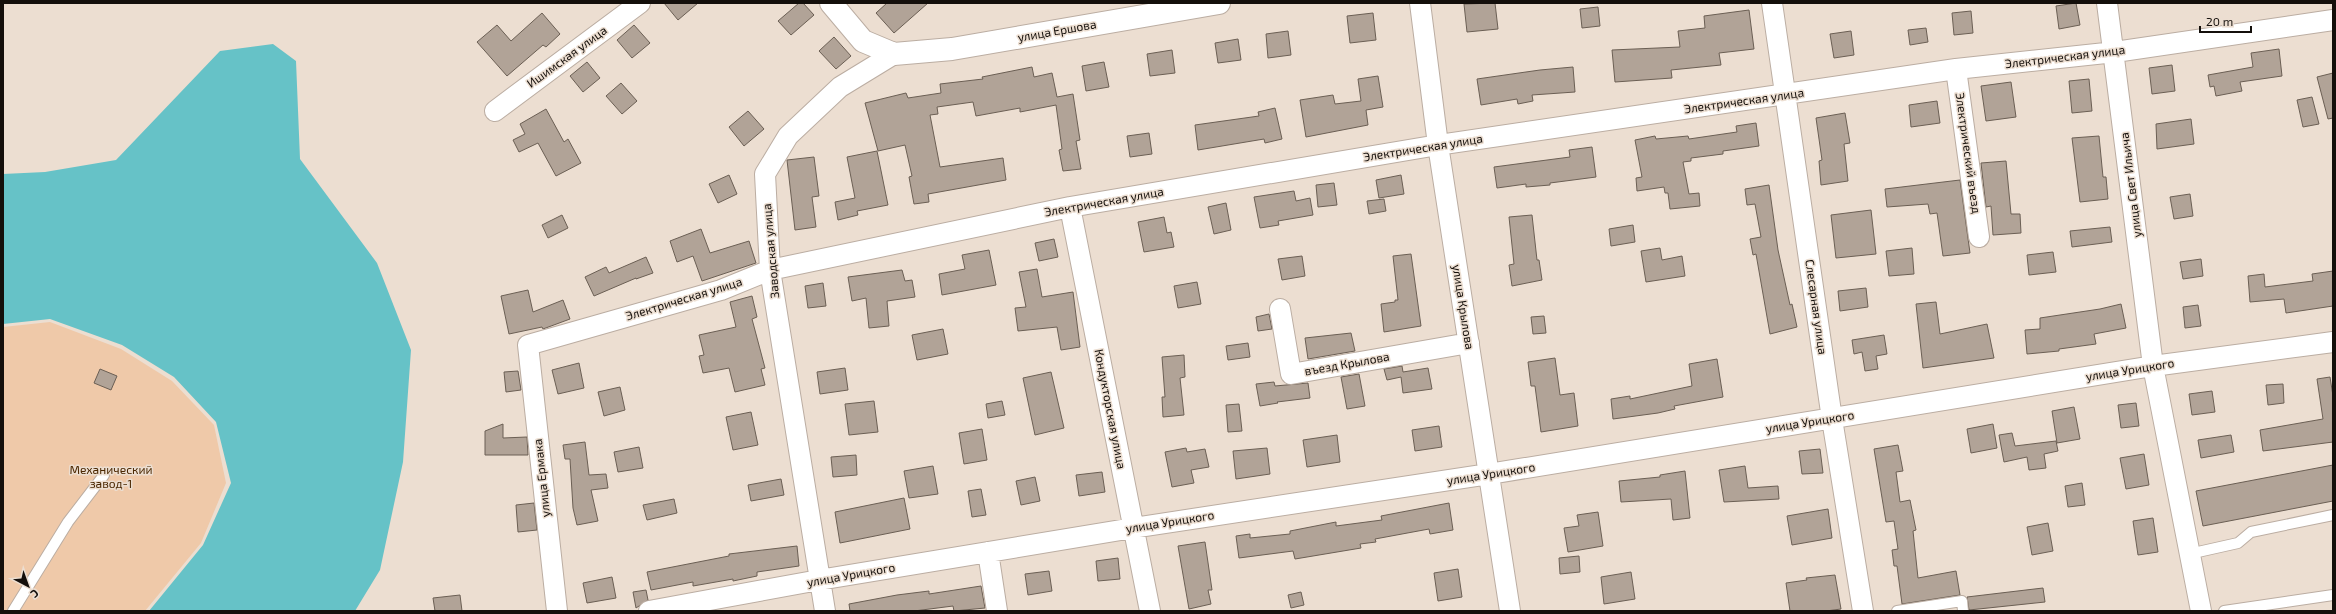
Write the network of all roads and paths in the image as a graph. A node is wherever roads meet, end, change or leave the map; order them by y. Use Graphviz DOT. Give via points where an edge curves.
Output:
graph roads {
  1 [pos="640,3"];
  2 [pos="831,3"];
  3 [pos="1219,3"];
  4 [pos="1420,3"];
  5 [pos="1772,3"];
  6 [pos="2108,3"];
  7 [pos="2333,20"];
  8 [pos="2115,52"];
  9 [pos="894,54"];
  10 [pos="1956,69"];
  11 [pos="1785,96"];
  12 [pos="494,111"];
  13 [pos="1438,145"];
  14 [pos="1070,207"];
  15 [pos="1979,237"];
  16 [pos="770,270"];
  17 [pos="1280,309"];
  18 [pos="2333,342"];
  19 [pos="1469,343"];
  20 [pos="528,345"];
  21 [pos="2153,366"];
  22 [pos="1832,419"];
  23 [pos="1489,474"];
  24 [pos="104,475"];
  25 [pos="2333,515"];
  26 [pos="1133,528"];
  27 [pos="988,552"];
  28 [pos="2190,554"];
  29 [pos="819,580"];
  30 [pos="2333,595"];
  31 [pos="13,611"];
  32 [pos="557,611"];
  33 [pos="649,611"];
  34 [pos="825,611"];
  35 [pos="997,611"];
  36 [pos="1150,611"];
  37 [pos="1510,611"];
  38 [pos="1863,611"];
  39 [pos="1897,611"];
  40 [pos="1963,611"];
  41 [pos="2200,611"];
  42 [pos="2224,611"];
  1 -- 12 [label="street, Ишимская улица"];
  2 -- 9 [label="street" via="863,42"];
  3 -- 9 [label="street, улица Ершова" via="952,49"];
  4 -- 13 [label="street, улица Крылова"];
  5 -- 11 [label="street, Слесарная улица"];
  6 -- 8 [label="street, улица Свет Ильича"];
  7 -- 8 [label="street, Электрическая улица"];
  8 -- 10 [label="street, Электрическая улица"];
  8 -- 21 [label="street, улица Свет Ильича"];
  9 -- 16 [label="street, Заводская улица" via="840,86 788,136 765,174"];
  10 -- 11 [label="street, Электрическая улица"];
  10 -- 15 [label="street, Электрический въезд"];
  11 -- 13 [label="street, Электрическая улица"];
  11 -- 22 [label="street, Слесарная улица"];
  13 -- 14 [label="street, Электрическая улица"];
  13 -- 19 [label="street, улица Крылова"];
  14 -- 16 [label="street, Электрическая улица"];
  14 -- 26 [label="street, Кондукторская улица"];
  16 -- 20 [label="street, Электрическая улица" via="721,290"];
  16 -- 29 [label="street, Заводская улица"];
  17 -- 19 [label="street, въезд Крылова" via="1291,374"];
  18 -- 21 [label="street, улица Урицкого"];
  19 -- 23 [label="street, улица Крылова"];
  20 -- 32 [label="street, улица Ермака"];
  21 -- 22 [label="street, улица Урицкого"];
  21 -- 28 [label="street, улица Свет Ильича"];
  22 -- 23 [label="street, улица Урицкого"];
  22 -- 38 [label="street, Слесарная улица"];
  23 -- 26 [label="street, улица Урицкого"];
  23 -- 37 [label="street, улица Крылова"];
  24 -- 31 [label="lane" via="68,522"];
  25 -- 28 [label="lane" via="2250,532 2238,543"];
  26 -- 27 [label="street, улица Урицкого"];
  26 -- 36 [label="street, Кондукторская улица"];
  27 -- 29 [label="street, улица Урицкого"];
  27 -- 35 [label="street"];
  28 -- 41 [label="street, улица Свет Ильича"];
  29 -- 33 [label="street, улица Урицкого"];
  29 -- 34 [label="street, Заводская улица"];
  30 -- 42 [label="lane"];
  39 -- 40 [label="lane" via="1962,601"];
}
